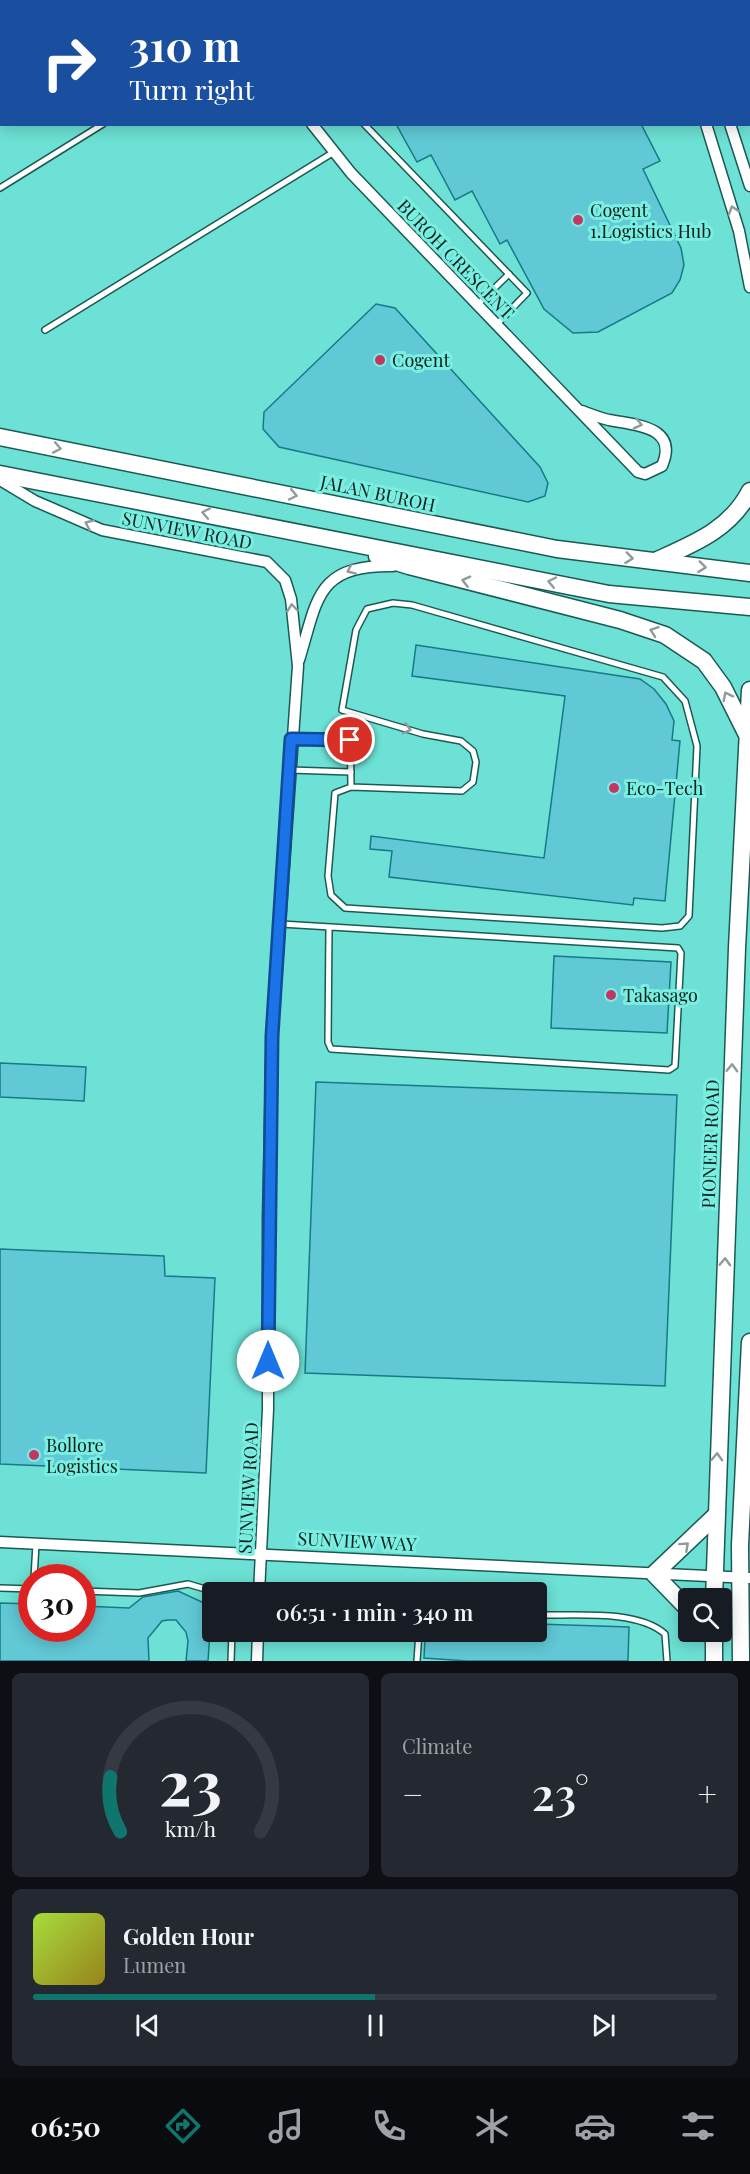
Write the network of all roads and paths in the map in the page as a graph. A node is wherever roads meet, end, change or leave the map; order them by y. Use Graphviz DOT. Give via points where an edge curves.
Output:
graph roads {
  1 [pos="100,126"];
  2 [pos="314,126"];
  3 [pos="366,126"];
  4 [pos="707,126"];
  5 [pos="731,126"];
  6 [pos="334,152"];
  7 [pos="750,186"];
  8 [pos="0,188"];
  9 [pos="509,274"];
  10 [pos="750,287"];
  11 [pos="477,306"];
  12 [pos="496,325"];
  13 [pos="45,330"];
  14 [pos="582,411"];
  15 [pos="0,437"];
  16 [pos="0,474"];
  17 [pos="0,480"];
  18 [pos="750,491"];
  19 [pos="308,532"];
  20 [pos="654,561"];
  21 [pos="409,566"];
  22 [pos="750,573"];
  23 [pos="750,607"];
  24 [pos="298,666"];
  25 [pos="750,690"];
  26 [pos="350,714"];
  27 [pos="746,734"];
  28 [pos="291,739"];
  29 [pos="350,740"];
  30 [pos="290,770"];
  31 [pos="351,772"];
  32 [pos="351,787"];
  33 [pos="281,924"];
  34 [pos="329,928"];
  35 [pos="750,1342"];
  36 [pos="715,1516"];
  37 [pos="0,1542"];
  38 [pos="36,1543"];
  39 [pos="261,1553"];
  40 [pos="35,1564"];
  41 [pos="654,1574"];
  42 [pos="712,1575"];
  43 [pos="745,1578"];
  44 [pos="260,1582"];
  45 [pos="0,1588"];
  46 [pos="202,1588"];
  47 [pos="713,1588"];
  48 [pos="18,1589"];
  49 [pos="96,1591"];
  50 [pos="678,1599"];
  51 [pos="547,1615"];
  52 [pos="232,1642"];
  53 [pos="258,1642"];
  54 [pos="418,1642"];
  55 [pos="713,1642"];
  56 [pos="231,1661"];
  57 [pos="257,1661"];
  58 [pos="417,1661"];
  59 [pos="666,1661"];
  60 [pos="714,1661"];
  61 [pos="741,1661"];
  1 -- 8 [label="lane"];
  2 -- 6 [label="street, BUROH CRESCENT"];
  3 -- 9 [label="lane"];
  10 -- 4 [label="street, one-way" via="739,231"];
  5 -- 7 [label="street"];
  6 -- 11 [label="street, BUROH CRESCENT"];
  6 -- 13 [label="lane"];
  9 -- 11 [label="lane"];
  9 -- 12 [label="lane" via="527,293"];
  11 -- 12 [label="street, BUROH CRESCENT"];
  12 -- 14 [label="street, BUROH CRESCENT"];
  14 -- 14 [label="street, BUROH CRESCENT, one-way" via="654,430 665,446 662,466 645,474 638,472"];
  15 -- 20 [label="main road, JALAN BUROH, one-way" via="557,549"];
  19 -- 16 [label="main road, one-way"];
  24 -- 17 [label="street, SUNVIEW ROAD, one-way" via="288,589 285,580 267,562 102,530 35,501"];
  18 -- 20 [label="main road" via="723,526"];
  19 -- 21 [label="main road"];
  23 -- 19 [label="main road, one-way" via="609,594"];
  20 -- 22 [label="main road, JALAN BUROH, one-way"];
  21 -- 24 [label="street, SUNVIEW ROAD, one-way" via="363,566 335,579 317,598"];
  27 -- 21 [label="main road, one-way" via="705,661 665,635 593,612"];
  24 -- 28 [label="street, SUNVIEW ROAD"];
  25 -- 27 [label="main road, PIONEER ROAD"];
  26 -- 29 [label="lane"];
  26 -- 32 [label="lane, one-way" via="461,741 469,745 476,762 473,782 462,791"];
  26 -- 32 [label="lane" via="340,707 356,630 367,609 393,603 412,605 663,677 685,701 697,746 689,916 680,926 662,928 345,908 331,895 328,876 335,793"];
  36 -- 27 [label="main road, PIONEER ROAD, one-way"];
  28 -- 29 [label="lane"];
  28 -- 30 [label="street, SUNVIEW ROAD"];
  29 -- 31 [label="lane"];
  30 -- 31 [label="lane"];
  30 -- 33 [label="street, SUNVIEW ROAD"];
  31 -- 32 [label="lane"];
  33 -- 34 [label="lane"];
  33 -- 39 [label="street, SUNVIEW ROAD" via="272,1036 268,1409"];
  34 -- 34 [label="lane" via="678,948 681,953 676,1063 669,1070 331,1049"];
  35 -- 43 [label="main road"];
  41 -- 36 [label="main road, one-way"];
  36 -- 42 [label="main road, PIONEER ROAD"];
  37 -- 38 [label="street, SUNVIEW WAY"];
  38 -- 39 [label="street, SUNVIEW WAY"];
  38 -- 40 [label="lane"];
  39 -- 41 [label="street, SUNVIEW WAY"];
  39 -- 44 [label="street, SUNVIEW ROAD"];
  41 -- 42 [label="street, SUNVIEW WAY"];
  41 -- 50 [label="main road"];
  42 -- 43 [label="street, SUNVIEW WAY"];
  42 -- 47 [label="main road, PIONEER ROAD"];
  43 -- 61 [label="main road"];
  45 -- 48 [label="lane"];
  46 -- 49 [label="lane" via="188,1584 139,1593"];
  51 -- 59 [label="lane" via="646,1621 665,1634"];
  52 -- 56 [label="lane"];
  53 -- 57 [label="street"];
  54 -- 58 [label="lane"];
  55 -- 60 [label="main road"];
}
